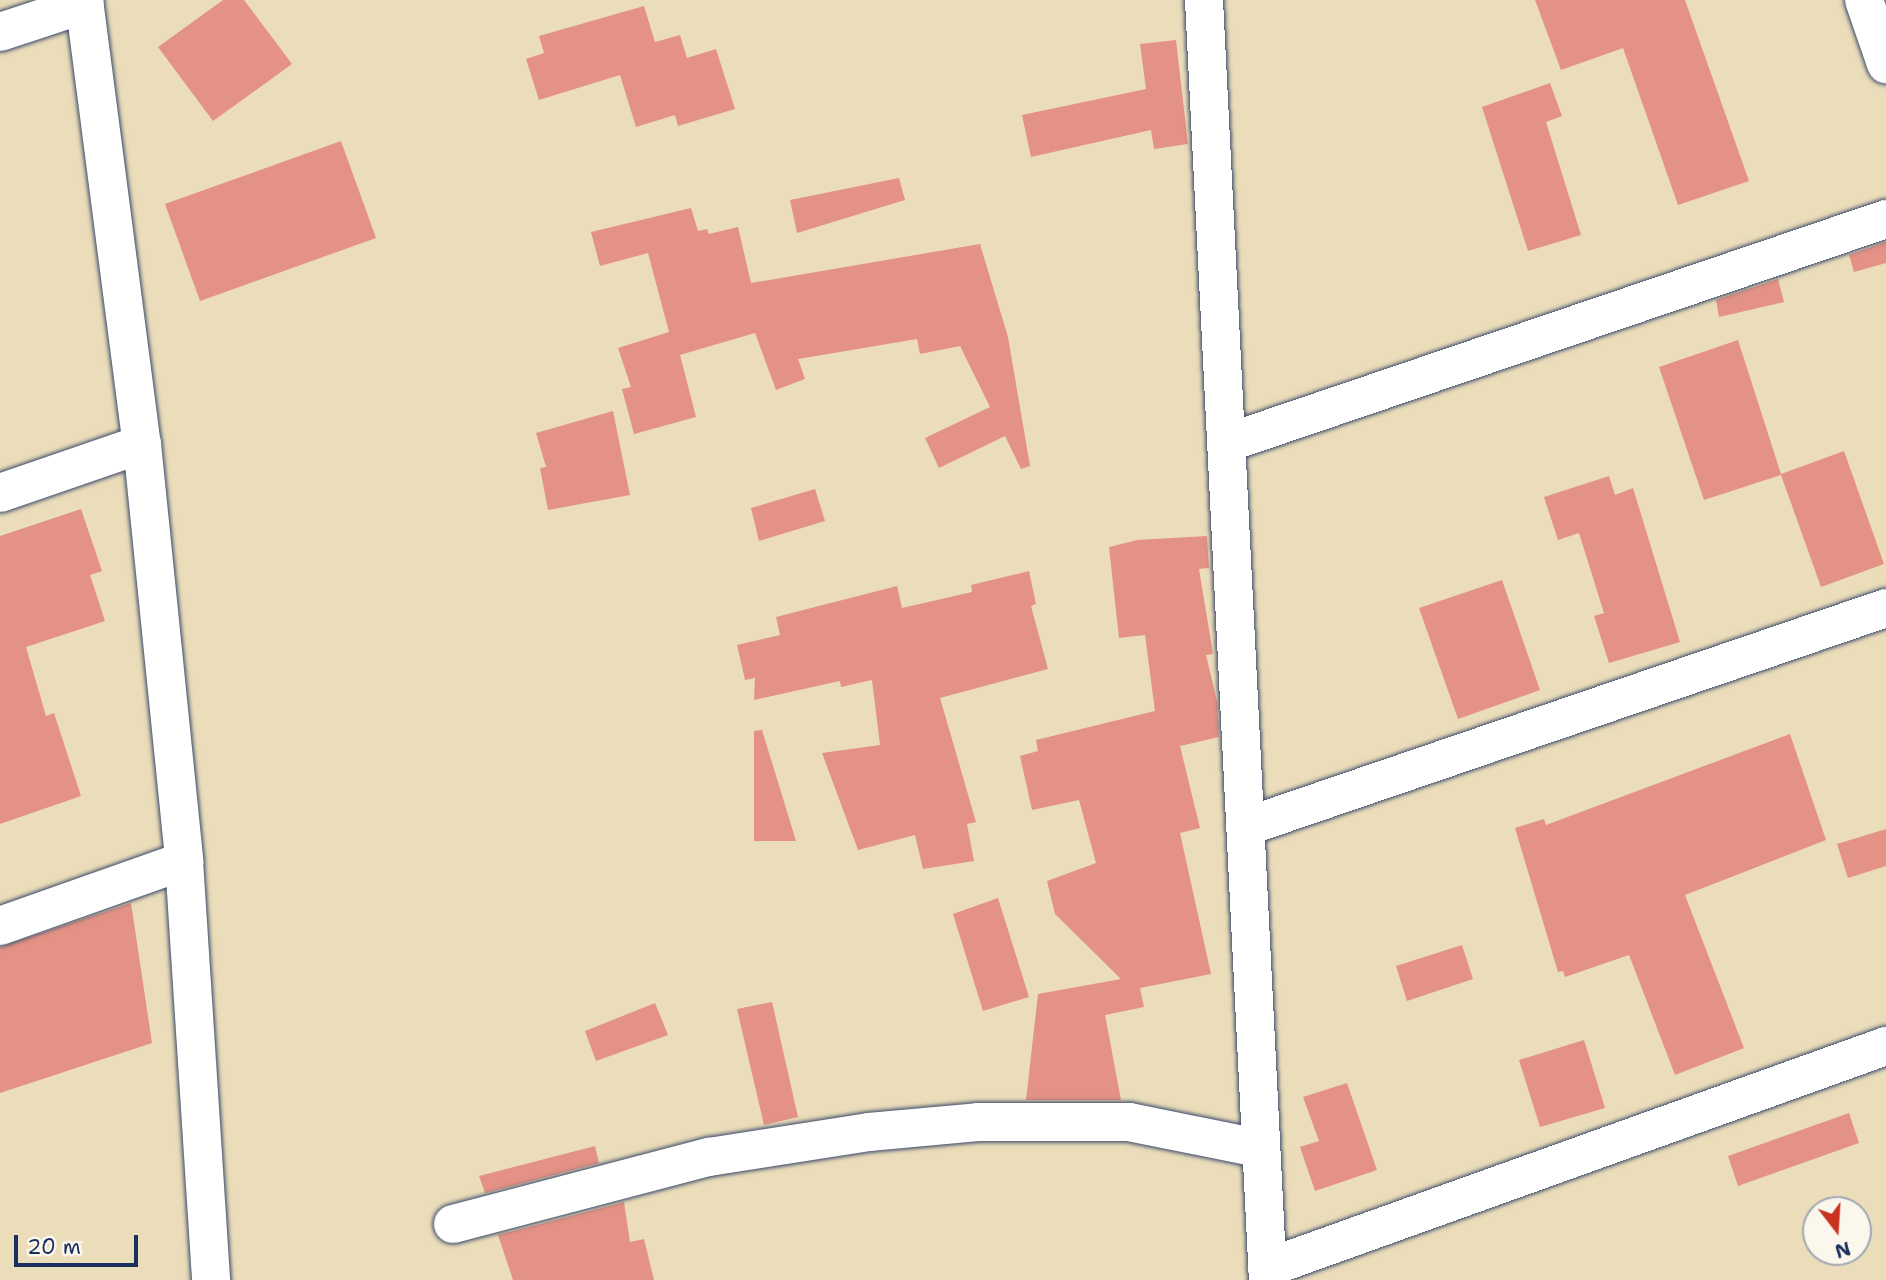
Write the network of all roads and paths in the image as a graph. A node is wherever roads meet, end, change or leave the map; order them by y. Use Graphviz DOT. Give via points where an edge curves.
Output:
graph roads {
  1 [pos="1204,0"];
  2 [pos="1864,0"];
  3 [pos="85,2"];
  4 [pos="0,32"];
  5 [pos="1886,64"];
  6 [pos="1886,219"];
  7 [pos="1227,443"];
  8 [pos="142,444"];
  9 [pos="0,493"];
  10 [pos="1886,608"];
  11 [pos="1245,827"];
  12 [pos="184,861"];
  13 [pos="0,926"];
  14 [pos="1886,1045"];
  15 [pos="1258,1148"];
  16 [pos="453,1224"];
  17 [pos="1267,1274"];
  18 [pos="210,1280"];
  1 -- 7 [label="street"];
  2 -- 5 [label="street"];
  3 -- 4 [label="street"];
  3 -- 8 [label="street"];
  6 -- 7 [label="street"];
  7 -- 11 [label="street"];
  8 -- 9 [label="street"];
  8 -- 12 [label="street"];
  10 -- 11 [label="street"];
  11 -- 15 [label="street"];
  12 -- 13 [label="street"];
  12 -- 18 [label="street"];
  14 -- 17 [label="street"];
  15 -- 16 [label="street" via="1129,1122 978,1122 869,1132 709,1157"];
  15 -- 17 [label="street"];
}
